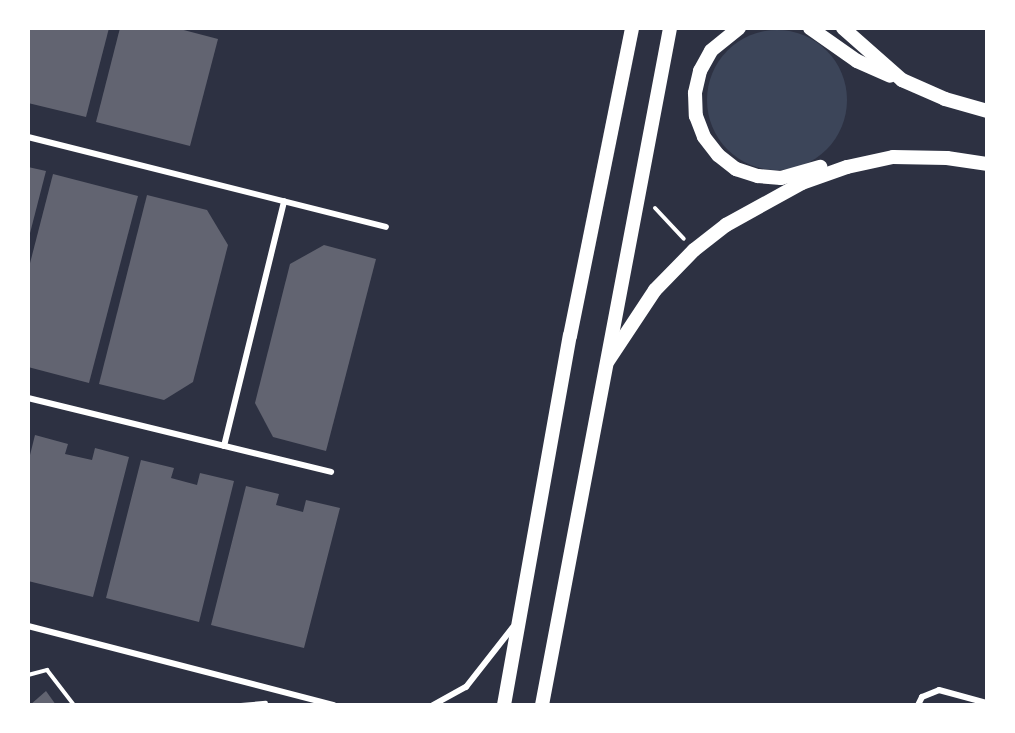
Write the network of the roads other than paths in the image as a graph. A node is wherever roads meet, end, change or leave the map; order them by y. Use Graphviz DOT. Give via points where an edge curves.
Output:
graph roads {
  1 [pos="632,28"];
  2 [pos="670,28"];
  3 [pos="739,28"];
  4 [pos="810,28"];
  5 [pos="843,28"];
  6 [pos="902,80"];
  7 [pos="987,111"];
  8 [pos="28,137"];
  9 [pos="893,157"];
  10 [pos="987,164"];
  11 [pos="284,201"];
  12 [pos="386,227"];
  13 [pos="604,368"];
  14 [pos="28,398"];
  15 [pos="224,446"];
  16 [pos="331,472"];
  17 [pos="522,614"];
  18 [pos="28,626"];
  19 [pos="987,703"];
  20 [pos="334,705"];
  21 [pos="433,705"];
  22 [pos="504,705"];
  23 [pos="542,705"];
  24 [pos="918,705"];
  1 -- 17 [label="street" via="570,336"];
  2 -- 13 [label="street"];
  3 -- 9 [label="street" via="711,51 695,93 696,116 718,155 736,169 781,178 847,159"];
  4 -- 6 [label="street" via="857,61"];
  5 -- 6 [label="street"];
  6 -- 7 [label="street"];
  8 -- 11 [label="lane"];
  9 -- 10 [label="street"];
  9 -- 13 [label="street" via="802,183 726,225 655,290"];
  11 -- 12 [label="lane"];
  11 -- 15 [label="lane"];
  13 -- 23 [label="street"];
  14 -- 15 [label="lane"];
  15 -- 16 [label="lane"];
  17 -- 21 [label="lane" via="466,687"];
  17 -- 22 [label="street"];
  18 -- 20 [label="lane"];
  19 -- 24 [label="lane" via="939,690 922,697"];
}
